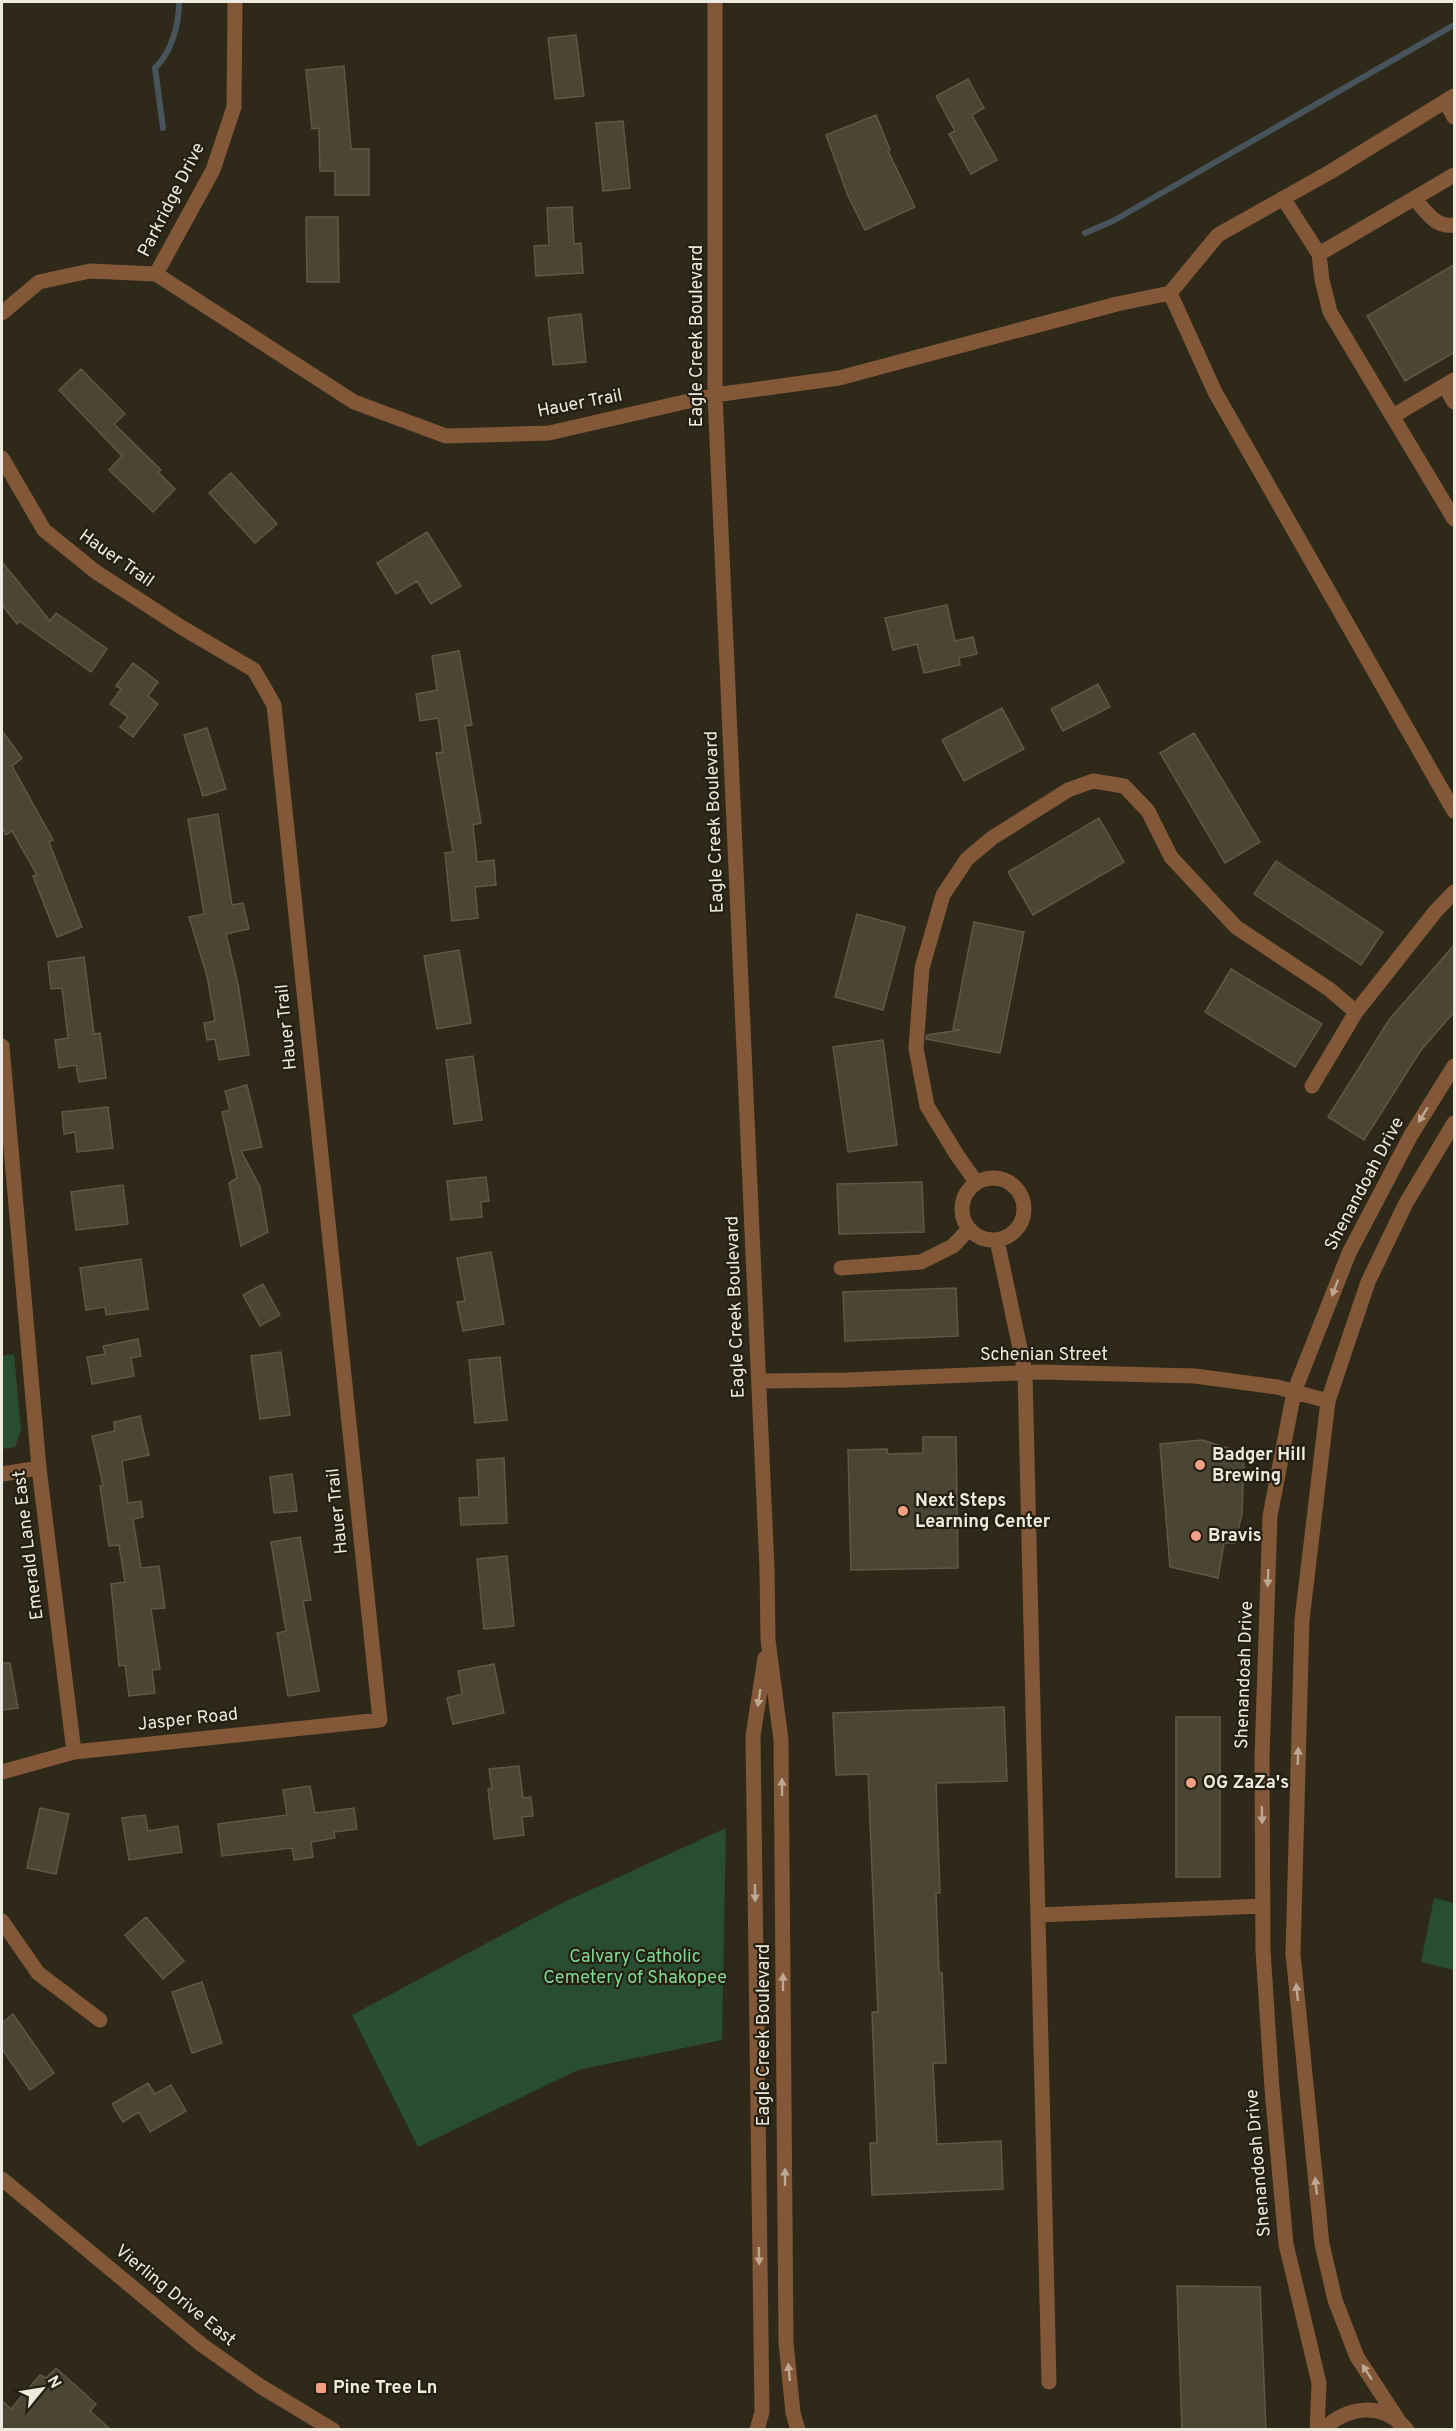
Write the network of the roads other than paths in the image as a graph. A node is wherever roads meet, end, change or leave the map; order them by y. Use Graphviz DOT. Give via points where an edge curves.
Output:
graph roads {
  1 [pos="235,2"];
  2 [pos="715,2"];
  3 [pos="1450,98"];
  4 [pos="1455,117"];
  5 [pos="1455,175"];
  6 [pos="1283,198"];
  7 [pos="1415,199"];
  8 [pos="1455,225"];
  9 [pos="1319,254"];
  10 [pos="156,274"];
  11 [pos="1170,293"];
  12 [pos="2,313"];
  13 [pos="1450,383"];
  14 [pos="715,395"];
  15 [pos="1455,402"];
  16 [pos="1393,416"];
  17 [pos="2,458"];
  18 [pos="1455,519"];
  19 [pos="1455,811"];
  20 [pos="1455,892"];
  21 [pos="1356,1012"];
  22 [pos="2,1046"];
  23 [pos="1455,1066"];
  24 [pos="1312,1086"];
  25 [pos="1455,1123"];
  26 [pos="976,1182"];
  27 [pos="969,1230"];
  28 [pos="998,1240"];
  29 [pos="841,1268"];
  30 [pos="1025,1372"];
  31 [pos="759,1381"];
  32 [pos="1294,1392"];
  33 [pos="1328,1401"];
  34 [pos="39,1468"];
  35 [pos="2,1474"];
  36 [pos="768,1640"];
  37 [pos="380,1720"];
  38 [pos="74,1752"];
  39 [pos="2,1772"];
  40 [pos="1263,1906"];
  41 [pos="1038,1915"];
  42 [pos="2,1922"];
  43 [pos="100,2020"];
  44 [pos="2,2179"];
  45 [pos="1048,2382"];
  46 [pos="1403,2426"];
  47 [pos="333,2430"];
  48 [pos="757,2430"];
  49 [pos="798,2430"];
  50 [pos="1317,2430"];
  51 [pos="1322,2430"];
  1 -- 10 [label="street, Parkridge Drive" via="234,107 213,170"];
  2 -- 14 [label="street, Eagle Creek Boulevard"];
  3 -- 4 [label="street"];
  3 -- 6 [label="street"];
  5 -- 7 [label="street"];
  6 -- 9 [label="street"];
  6 -- 11 [label="street" via="1218,235"];
  7 -- 8 [label="street" via="1433,220 1447,227"];
  7 -- 9 [label="street"];
  9 -- 16 [label="street" via="1330,312"];
  10 -- 12 [label="street" via="90,271 39,282"];
  10 -- 14 [label="street, Hauer Trail" via="354,402 446,436 549,433"];
  11 -- 14 [label="street, Hauer Trail" via="839,378"];
  11 -- 19 [label="street" via="1215,392"];
  13 -- 15 [label="street"];
  13 -- 16 [label="street"];
  14 -- 31 [label="street, Eagle Creek Boulevard"];
  16 -- 18 [label="street"];
  17 -- 37 [label="street, Hauer Trail" via="44,530 96,572 254,670 274,705"];
  20 -- 21 [label="street"];
  21 -- 24 [label="street"];
  21 -- 26 [label="street" via="1329,989 1236,927 1171,857 1148,811 1124,786 1093,781 1068,790 992,838 968,859 943,895 922,968 916,1048 927,1106"];
  22 -- 34 [label="street, Emerald Lane East"];
  23 -- 32 [label="street, Shenandoah Drive, one-way" via="1411,1135 1349,1253"];
  25 -- 33 [label="street" via="1406,1203 1368,1282"];
  26 -- 27 [label="street" via="963,1199 963,1220"];
  26 -- 28 [label="street" via="1007,1181 1021,1195 1021,1224 1007,1238"];
  27 -- 28 [label="street" via="987,1240"];
  27 -- 29 [label="street" via="953,1246 921,1262"];
  28 -- 30 [label="street"];
  30 -- 31 [label="street, Schenian Street"];
  30 -- 32 [label="street, Schenian Street" via="1195,1376"];
  30 -- 41 [label="street"];
  31 -- 36 [label="street, Eagle Creek Boulevard"];
  32 -- 33 [label="street, Schenian Street"];
  32 -- 40 [label="street, Shenandoah Drive, one-way" via="1270,1516 1262,1757"];
  46 -- 33 [label="street, one-way" via="1357,2357 1335,2300 1322,2244 1293,1954 1302,1620"];
  34 -- 35 [label="street"];
  34 -- 38 [label="street, Emerald Lane East"];
  36 -- 48 [label="street, Eagle Creek Boulevard, one-way" via="753,1736 762,2412"];
  49 -- 36 [label="street, Eagle Creek Boulevard, one-way" via="786,2343 781,1740"];
  37 -- 38 [label="street, Jasper Road"];
  38 -- 39 [label="street, Jasper Road"];
  40 -- 41 [label="street"];
  40 -- 50 [label="street, Shenandoah Drive" via="1272,2089 1286,2244 1319,2384"];
  41 -- 45 [label="street"];
  42 -- 43 [label="street" via="38,1973"];
  44 -- 47 [label="street, Vierling Drive East" via="202,2345"];
  46 -- 51 [label="street" via="1365,2409 1336,2418"];
}
